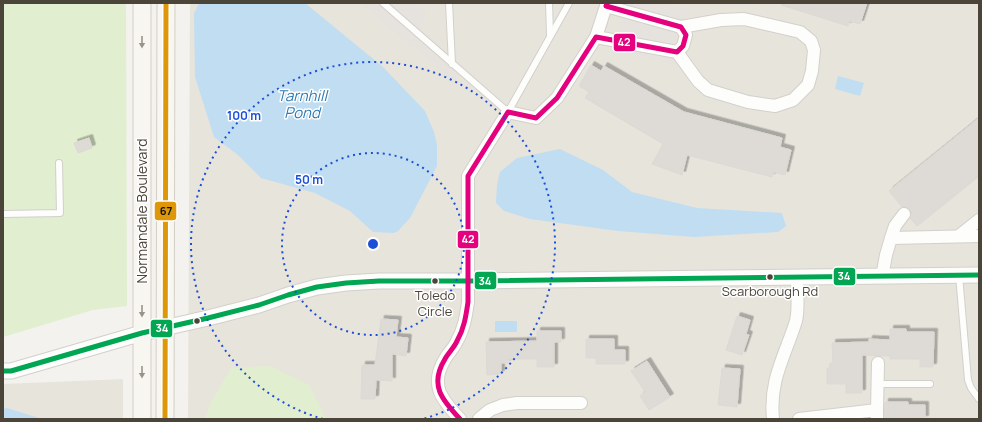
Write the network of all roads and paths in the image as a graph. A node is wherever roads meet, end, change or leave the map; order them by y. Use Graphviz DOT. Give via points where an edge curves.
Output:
graph roads {
  1 [pos="142,3"];
  2 [pos="166,3"];
  3 [pos="383,3"];
  4 [pos="449,3"];
  5 [pos="549,3"];
  6 [pos="569,3"];
  7 [pos="606,5"];
  8 [pos="681,27"];
  9 [pos="550,36"];
  10 [pos="596,36"];
  11 [pos="677,52"];
  12 [pos="452,64"];
  13 [pos="508,112"];
  14 [pos="59,163"];
  15 [pos="3,214"];
  16 [pos="904,214"];
  17 [pos="979,220"];
  18 [pos="959,236"];
  19 [pos="979,236"];
  20 [pos="891,238"];
  21 [pos="979,275"];
  22 [pos="882,276"];
  23 [pos="958,276"];
  24 [pos="797,278"];
  25 [pos="468,281"];
  26 [pos="166,327"];
  27 [pos="142,333"];
  28 [pos="878,363"];
  29 [pos="3,371"];
  30 [pos="878,384"];
  31 [pos="930,384"];
  32 [pos="979,399"];
  33 [pos="581,403"];
  34 [pos="877,414"];
  35 [pos="142,419"];
  36 [pos="165,419"];
  37 [pos="460,419"];
  38 [pos="479,419"];
  39 [pos="773,419"];
  40 [pos="799,419"];
  1 -- 27 [label="main road, Normandale Boulevard, one-way"];
  2 -- 26 [label="main road, Normandale Boulevard"];
  3 -- 12 [label="lane"];
  4 -- 12 [label="lane"];
  5 -- 9 [label="lane"];
  6 -- 9 [label="lane"];
  7 -- 8 [label="street"];
  7 -- 10 [label="street"];
  8 -- 11 [label="street" via="686,35 683,46"];
  8 -- 11 [label="street" via="744,19 800,32 811,41 814,50 812,71 808,85 793,100 775,106 748,102 708,90 698,81"];
  9 -- 13 [label="lane"];
  10 -- 11 [label="street"];
  10 -- 13 [label="street" via="557,98 536,118"];
  12 -- 13 [label="lane"];
  13 -- 25 [label="street" via="468,176"];
  14 -- 15 [label="lane" via="60,213"];
  16 -- 20 [label="street" via="895,226"];
  17 -- 18 [label="street"];
  18 -- 19 [label="street"];
  18 -- 20 [label="street"];
  20 -- 22 [label="street"];
  21 -- 23 [label="street"];
  22 -- 23 [label="street"];
  22 -- 24 [label="street"];
  23 -- 32 [label="lane" via="968,380"];
  24 -- 25 [label="street"];
  24 -- 39 [label="street" via="796,319 774,385"];
  25 -- 26 [label="street" via="379,281 317,287 208,318"];
  25 -- 37 [label="street" via="465,322 457,342 440,368 437,380 438,392"];
  26 -- 27 [label="street"];
  26 -- 36 [label="main road, Normandale Boulevard"];
  27 -- 29 [label="street"];
  27 -- 35 [label="main road, Normandale Boulevard, one-way"];
  28 -- 30 [label="street"];
  30 -- 31 [label="lane"];
  30 -- 34 [label="street"];
  33 -- 38 [label="street" via="503,405 490,410"];
  34 -- 40 [label="street"];
}
